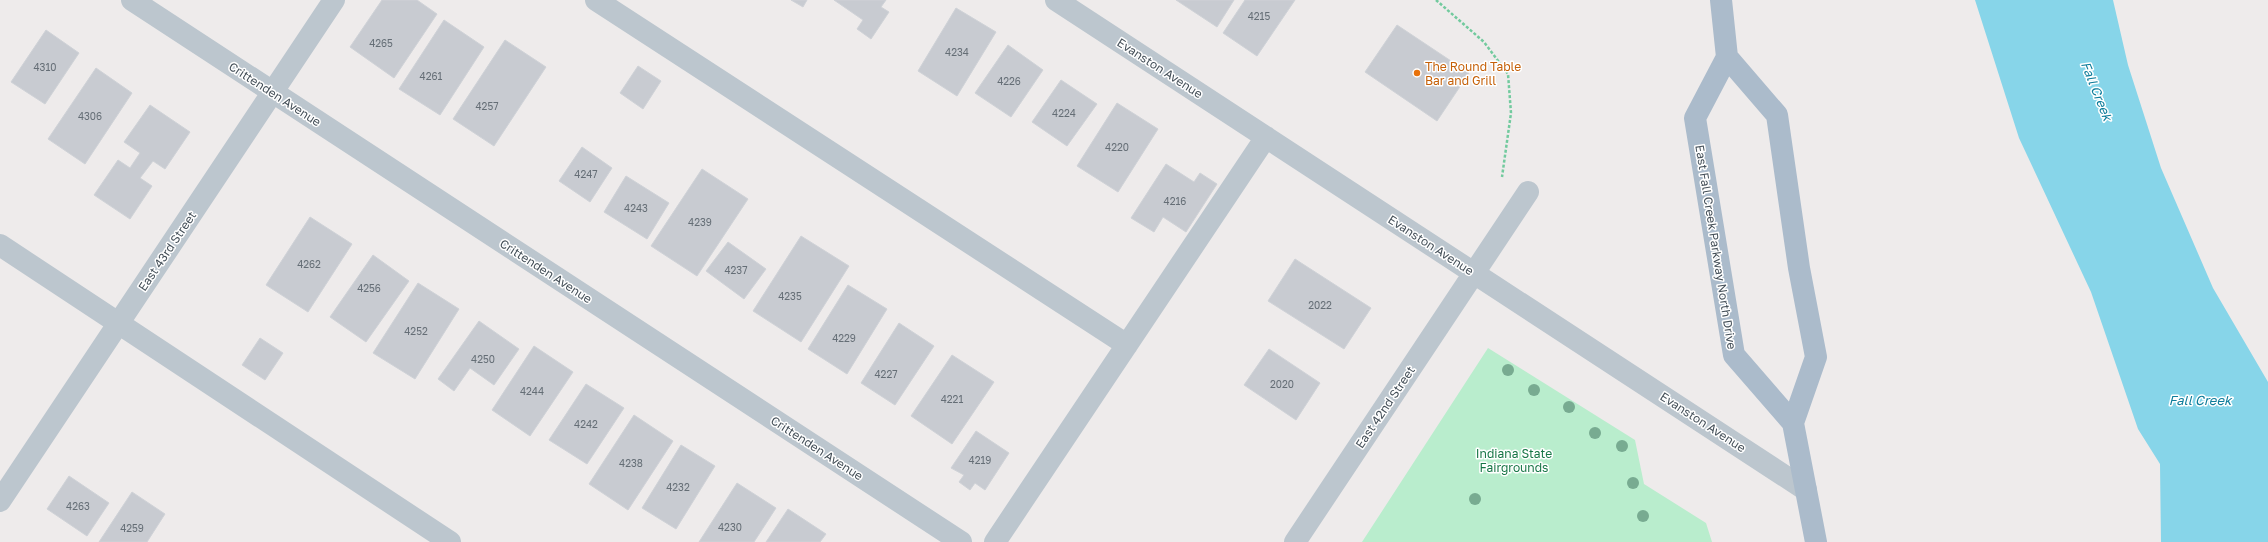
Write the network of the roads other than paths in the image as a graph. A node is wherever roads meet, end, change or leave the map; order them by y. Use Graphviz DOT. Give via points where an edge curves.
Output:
graph roads {
  1 [pos="132,0"];
  2 [pos="334,0"];
  3 [pos="596,0"];
  4 [pos="1056,0"];
  5 [pos="1721,0"];
  6 [pos="1727,56"];
  7 [pos="272,92"];
  8 [pos="1266,137"];
  9 [pos="1528,192"];
  10 [pos="0,245"];
  11 [pos="1475,273"];
  12 [pos="119,323"];
  13 [pos="1127,345"];
  14 [pos="1793,424"];
  15 [pos="1806,490"];
  16 [pos="0,501"];
  17 [pos="450,542"];
  18 [pos="961,542"];
  19 [pos="995,542"];
  20 [pos="1295,542"];
  21 [pos="1816,542"];
  1 -- 7 [label="street, Crittenden Avenue"];
  2 -- 7 [label="street, East 43rd Street"];
  3 -- 13 [label="street"];
  4 -- 8 [label="street, Evanston Avenue"];
  5 -- 6 [label="main road"];
  6 -- 14 [label="main road" via="1777,115 1799,268 1816,357"];
  6 -- 14 [label="main road, East Fall Creek Parkway North Drive" via="1695,118 1734,355"];
  7 -- 12 [label="street, East 43rd Street"];
  7 -- 18 [label="street, Crittenden Avenue"];
  8 -- 11 [label="street, Evanston Avenue"];
  8 -- 13 [label="street"];
  9 -- 11 [label="street, East 42nd Street"];
  10 -- 12 [label="street"];
  11 -- 15 [label="street, Evanston Avenue"];
  11 -- 20 [label="street, East 42nd Street"];
  12 -- 16 [label="street, East 43rd Street"];
  12 -- 17 [label="street"];
  13 -- 19 [label="street"];
  14 -- 15 [label="main road, East Fall Creek Parkway North Drive"];
  15 -- 21 [label="main road, East Fall Creek Parkway North Drive"];
}
